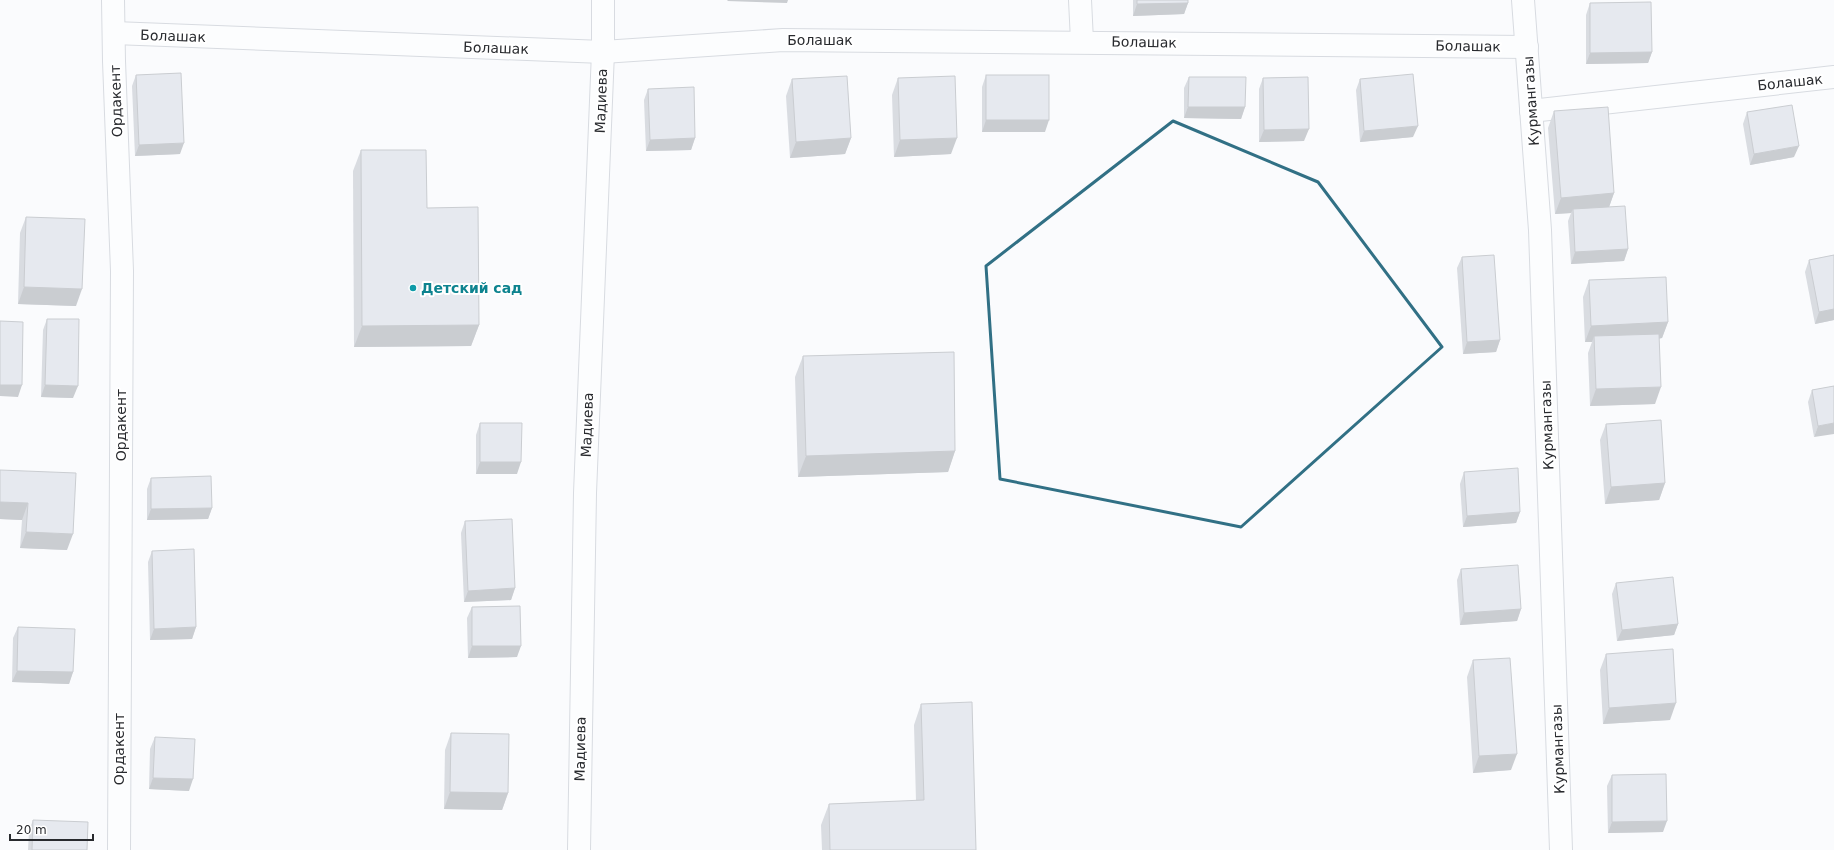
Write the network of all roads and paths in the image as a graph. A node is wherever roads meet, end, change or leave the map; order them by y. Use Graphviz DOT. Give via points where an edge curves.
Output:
graph roads {
  1 [pos="113,0"];
  2 [pos="603,0"];
  3 [pos="1080,0"];
  4 [pos="1524,0"];
  5 [pos="114,33"];
  6 [pos="1082,41"];
  7 [pos="1527,47"];
  8 [pos="602,52"];
  9 [pos="1834,78"];
  10 [pos="1531,111"];
  11 [pos="119,850"];
  12 [pos="579,850"];
  13 [pos="1561,850"];
  1 -- 5 [label="street, Ордакент"];
  2 -- 8 [label="street, Мадиева"];
  3 -- 6 [label="street"];
  4 -- 7 [label="street, Курмангазы"];
  5 -- 8 [label="street, Болашак"];
  5 -- 11 [label="street, Ордакент" via="122,271"];
  6 -- 7 [label="street, Болашак"];
  6 -- 8 [label="street, Болашак" via="783,40"];
  7 -- 10 [label="street, Курмангазы"];
  8 -- 12 [label="street, Мадиева" via="585,493"];
  9 -- 10 [label="street, Болашак"];
  10 -- 13 [label="street, Курмангазы" via="1540,230"];
}
